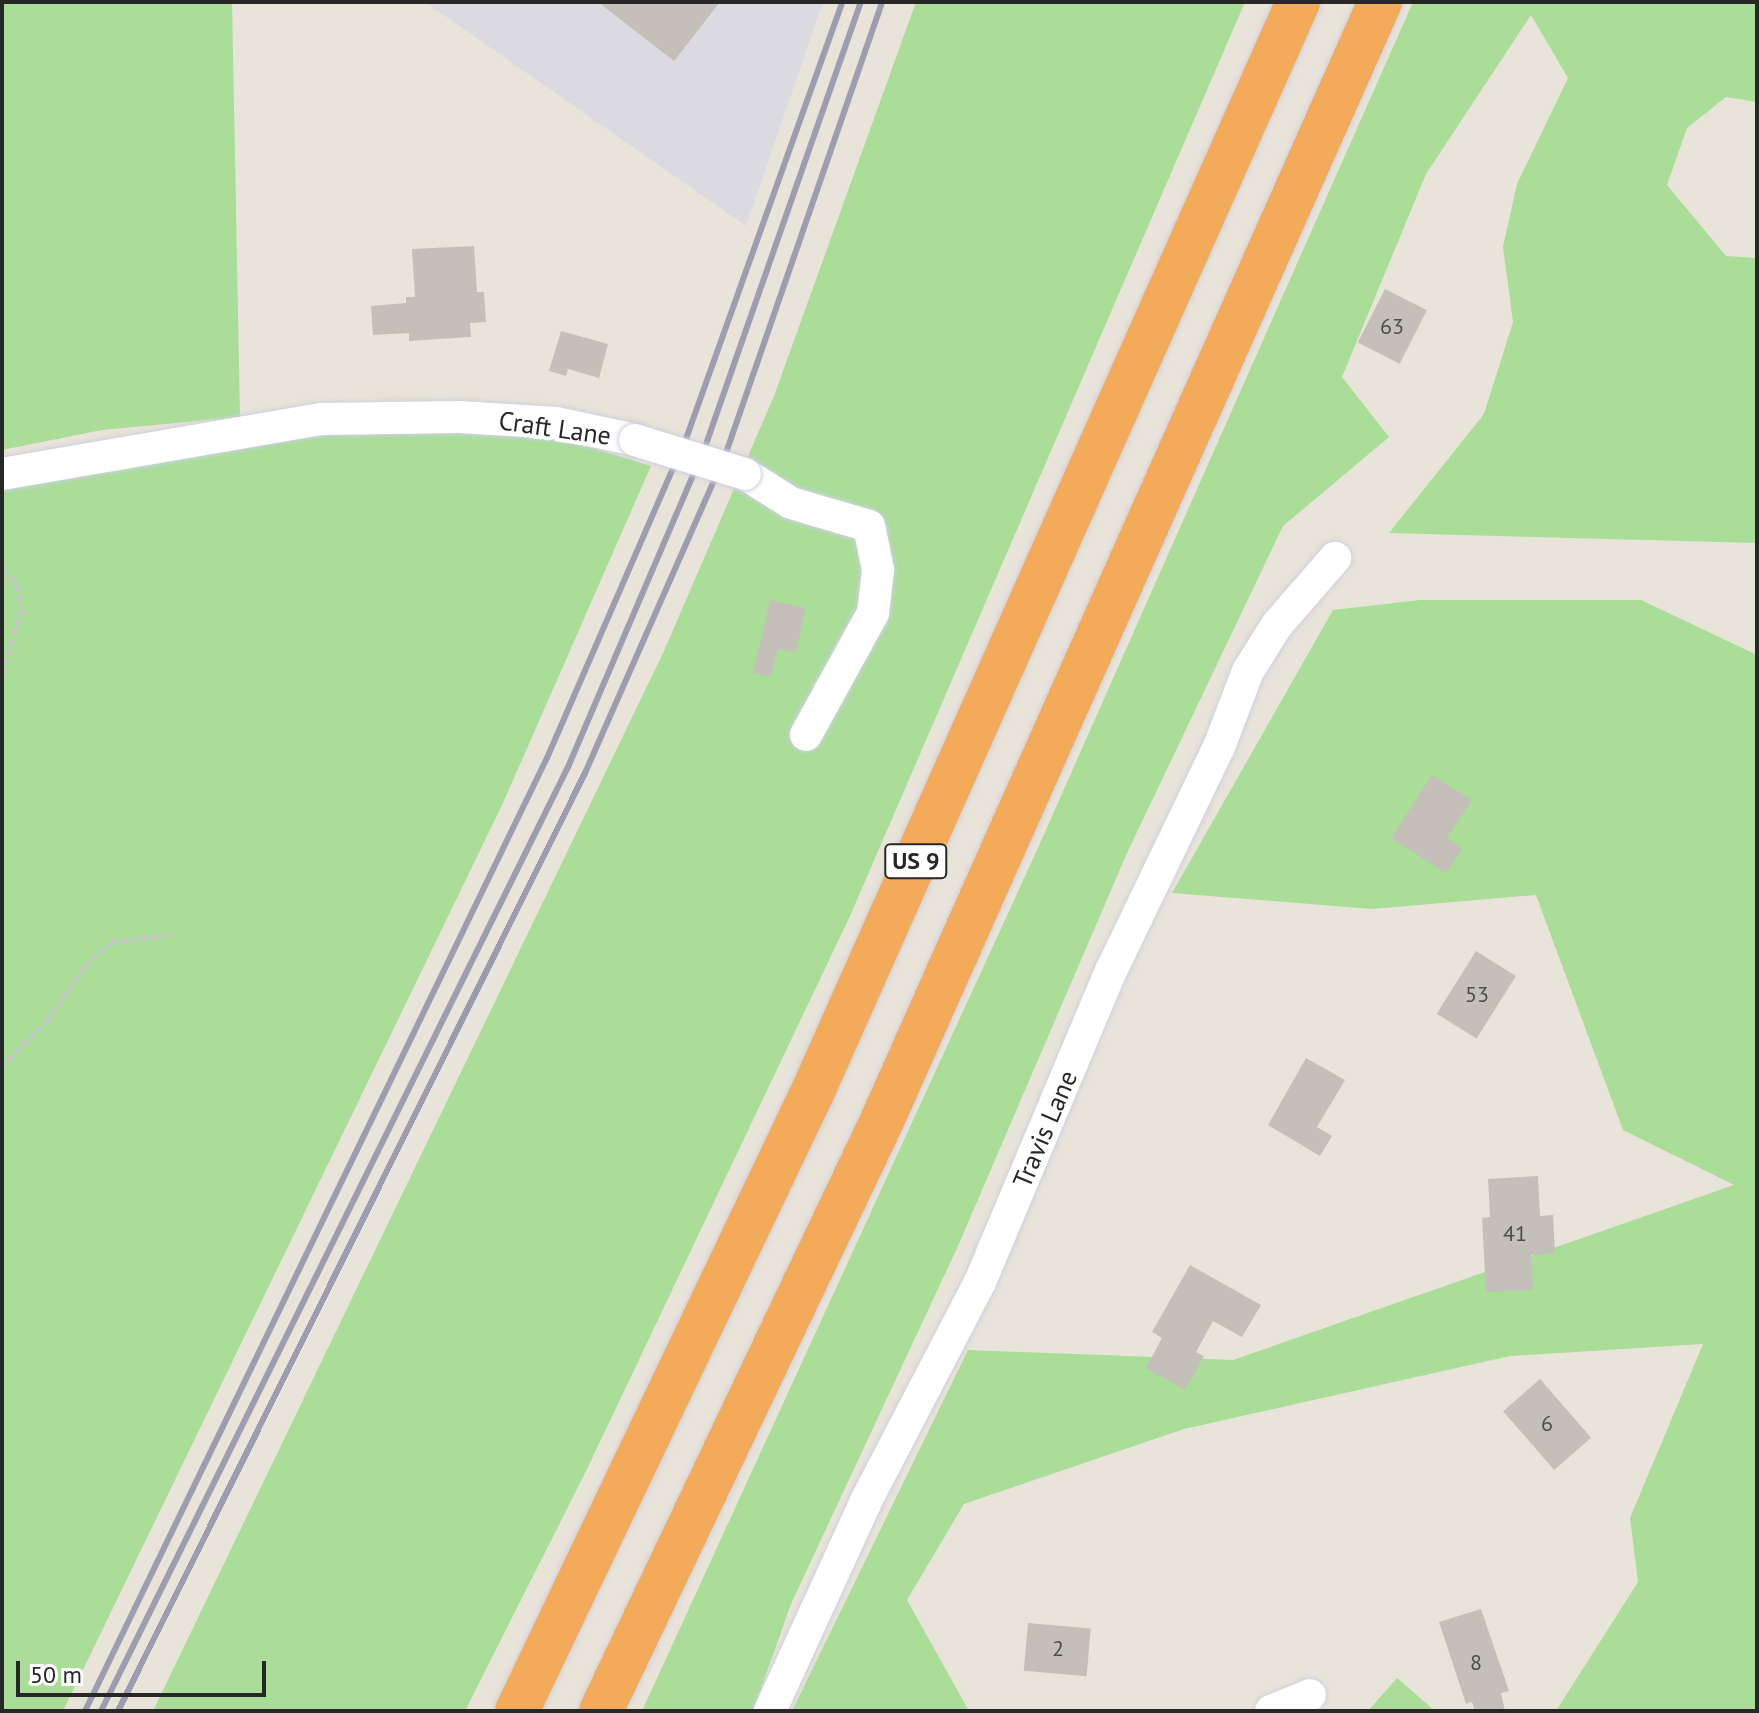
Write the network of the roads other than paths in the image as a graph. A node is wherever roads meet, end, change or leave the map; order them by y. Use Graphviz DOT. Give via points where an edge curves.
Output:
graph roads {
  1 [pos="1298,2"];
  2 [pos="1380,2"];
  3 [pos="2,474"];
  4 [pos="1335,558"];
  5 [pos="806,735"];
  6 [pos="1310,1695"];
  7 [pos="517,1711"];
  8 [pos="601,1711"];
  9 [pos="770,1711"];
  10 [pos="1271,1711"];
  1 -- 7 [label="highway, US 9" via="813,1091"];
  2 -- 8 [label="highway, US 9" via="881,1123"];
  3 -- 5 [label="street, Craft Lane, bridge" via="322,419 474,418 556,423 635,440 745,474 791,503 869,526 878,570 873,613"];
  4 -- 9 [label="street, Travis Lane" via="1277,625 1248,671 1219,747 1111,971 980,1282 866,1501"];
  6 -- 10 [label="street"];
}
